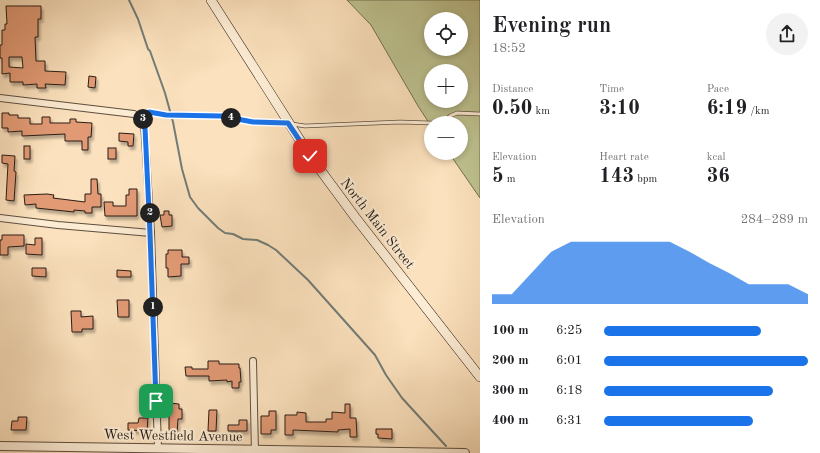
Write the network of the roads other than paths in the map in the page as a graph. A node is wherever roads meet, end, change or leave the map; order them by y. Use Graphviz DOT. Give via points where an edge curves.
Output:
graph roads {
  1 [pos="211,0"];
  2 [pos="0,98"];
  3 [pos="480,114"];
  4 [pos="450,116"];
  5 [pos="142,118"];
  6 [pos="288,123"];
  7 [pos="424,123"];
  8 [pos="0,218"];
  9 [pos="150,233"];
  10 [pos="252,361"];
  11 [pos="480,377"];
  12 [pos="0,446"];
  13 [pos="158,448"];
  14 [pos="255,451"];
  15 [pos="419,452"];
  16 [pos="465,453"];
  1 -- 6 [label="main road, North Main Street"];
  2 -- 5 [label="street" via="134,114"];
  3 -- 4 [label="lane" via="457,113"];
  5 -- 6 [label="lane" via="149,112"];
  5 -- 9 [label="street" via="145,128"];
  6 -- 7 [label="lane" via="305,126"];
  6 -- 11 [label="main road, North Main Street" via="355,217"];
  8 -- 9 [label="street"];
  9 -- 13 [label="street"];
  10 -- 14 [label="street"];
  12 -- 13 [label="street, West Westfield Avenue"];
  13 -- 14 [label="street, West Westfield Avenue"];
  14 -- 15 [label="street, West Westfield Avenue"];
  15 -- 16 [label="street, West Westfield Avenue"];
}
